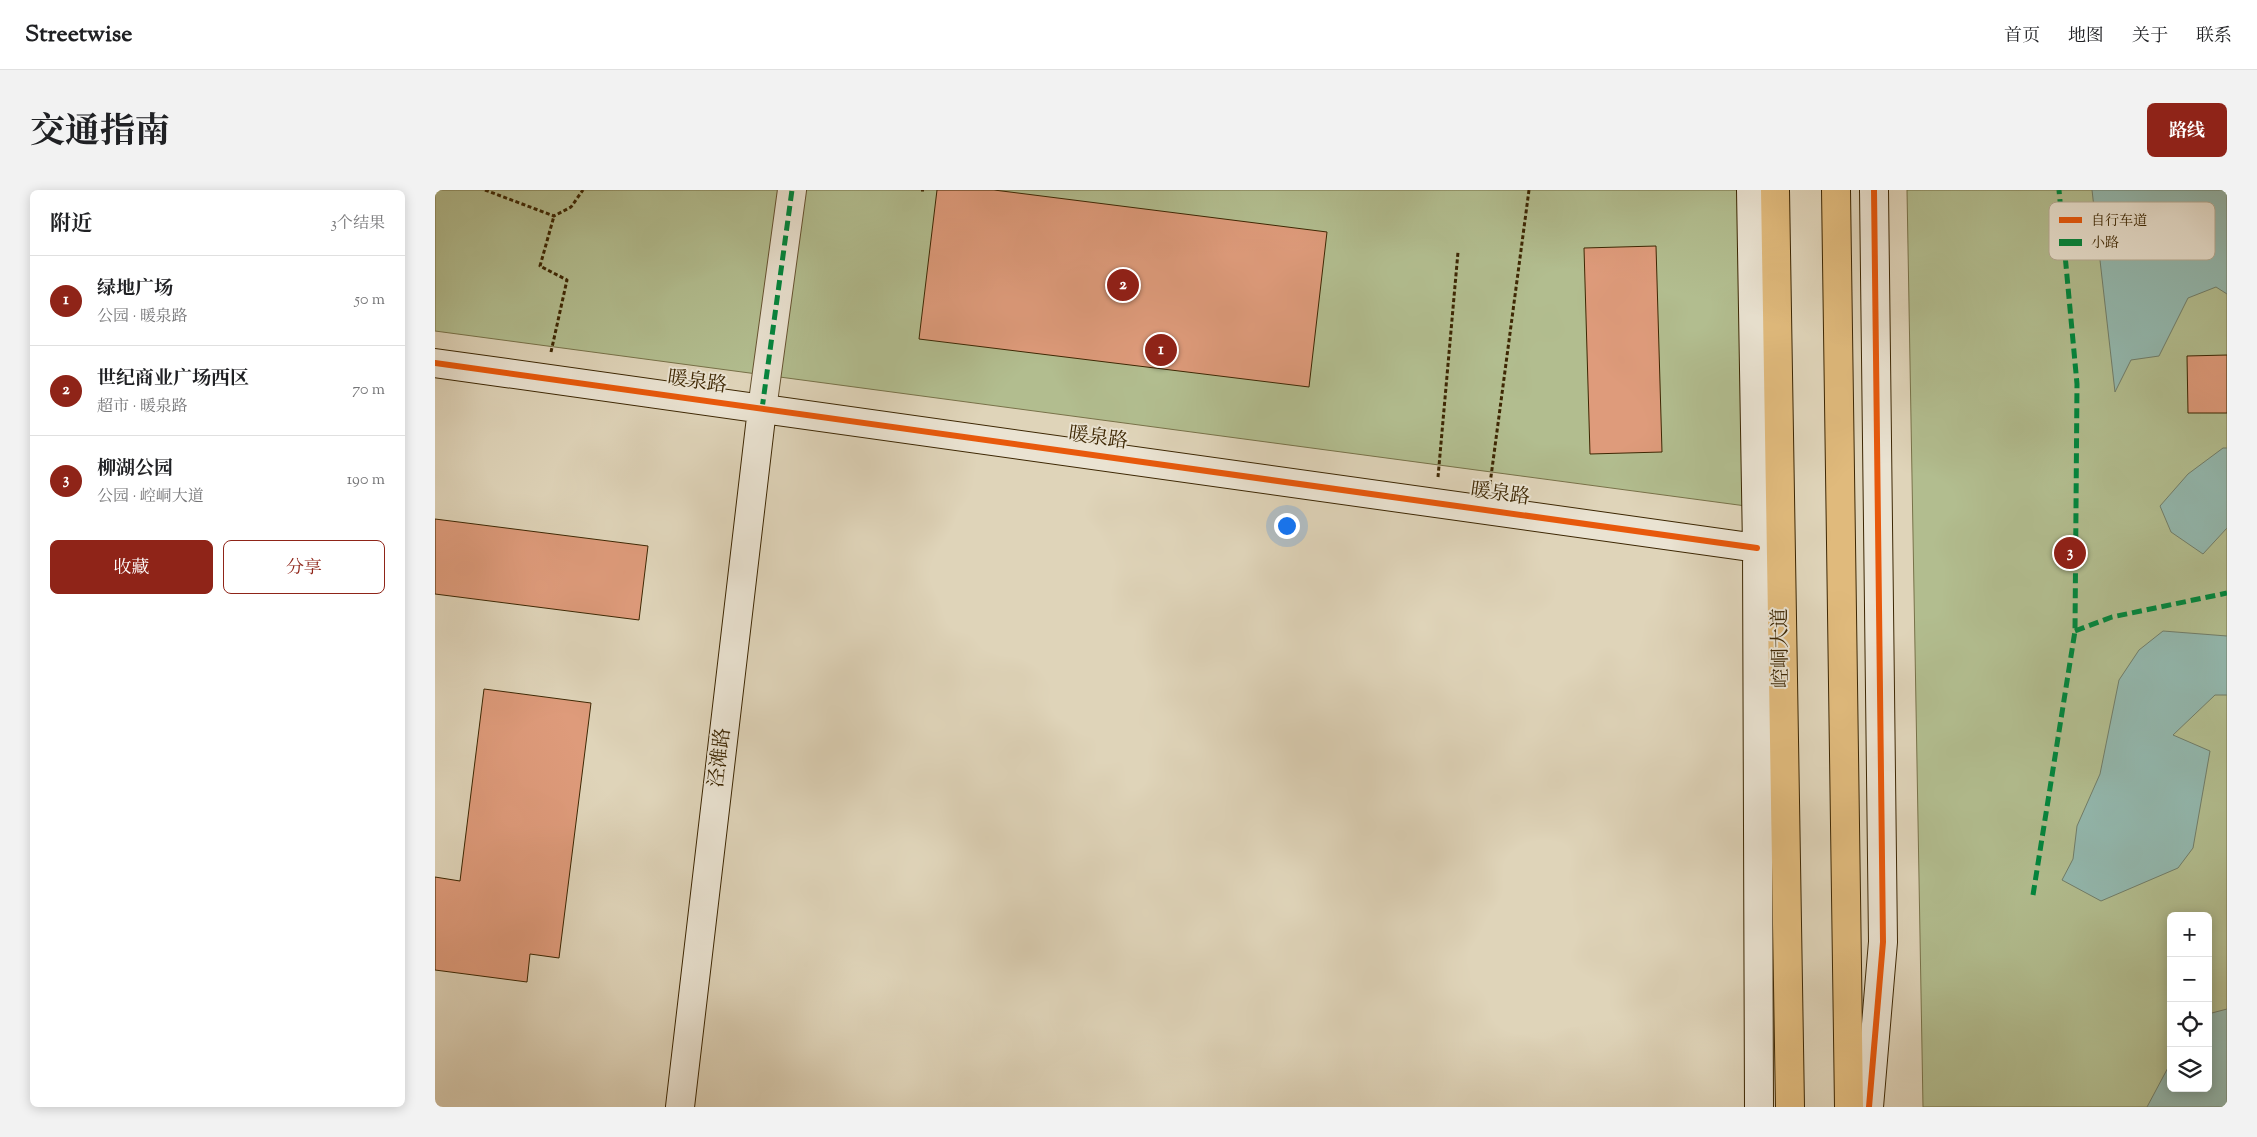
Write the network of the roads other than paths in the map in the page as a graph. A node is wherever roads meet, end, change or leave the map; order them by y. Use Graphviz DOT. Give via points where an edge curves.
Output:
graph roads {
  1 [pos="792,190"];
  2 [pos="1751,190"];
  3 [pos="1775,190"];
  4 [pos="1836,190"];
  5 [pos="1874,190"];
  6 [pos="435,363"];
  7 [pos="762,408"];
  8 [pos="1757,548"];
  9 [pos="680,1107"];
  10 [pos="1759,1107"];
  11 [pos="1790,1107"];
  12 [pos="1849,1107"];
  13 [pos="1869,1107"];
  1 -- 7 [label="street, 泾滩路"];
  2 -- 8 [label="street"];
  3 -- 11 [label="main road, 崆峒大道"];
  4 -- 12 [label="main road"];
  5 -- 13 [label="street" via="1883,942"];
  6 -- 7 [label="street, 暖泉路"];
  7 -- 8 [label="street, 暖泉路"];
  7 -- 9 [label="street, 泾滩路"];
  8 -- 10 [label="street"];
}
